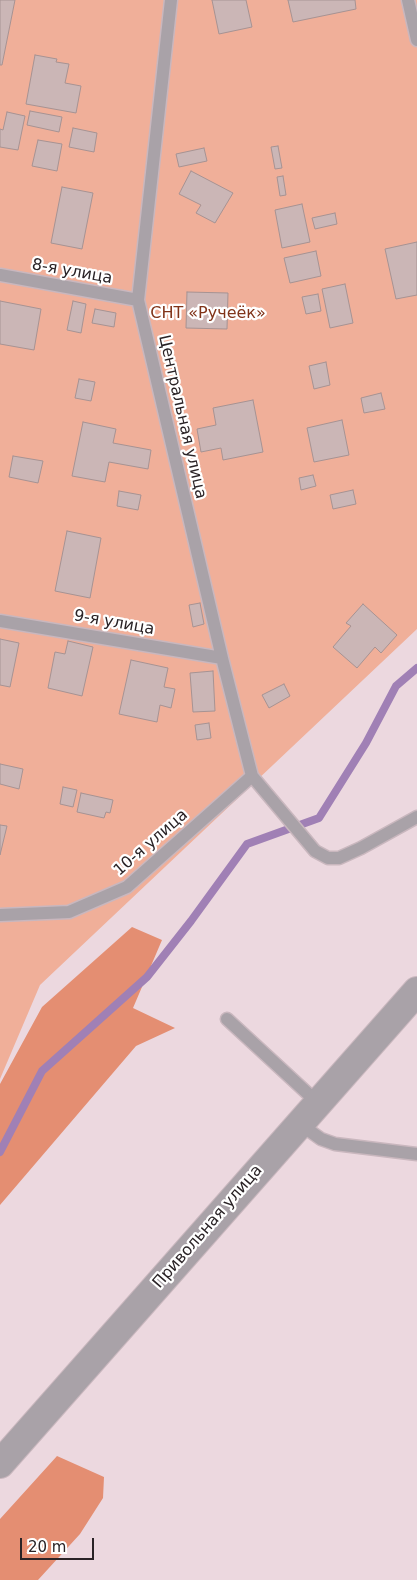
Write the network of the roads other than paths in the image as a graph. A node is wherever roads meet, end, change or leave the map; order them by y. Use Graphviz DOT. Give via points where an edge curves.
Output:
graph roads {
  1 [pos="172,0"];
  2 [pos="408,0"];
  3 [pos="417,40"];
  4 [pos="0,275"];
  5 [pos="138,300"];
  6 [pos="0,621"];
  7 [pos="222,658"];
  8 [pos="252,776"];
  9 [pos="417,817"];
  10 [pos="0,915"];
  11 [pos="417,991"];
  12 [pos="227,1019"];
  13 [pos="318,1103"];
  14 [pos="300,1124"];
  15 [pos="417,1154"];
  16 [pos="0,1464"];
  1 -- 5 [label="lane, Центральная улица"];
  2 -- 3 [label="lane"];
  4 -- 5 [label="lane, 8-я улица"];
  5 -- 7 [label="lane, Центральная улица"];
  6 -- 7 [label="lane, 9-я улица"];
  7 -- 8 [label="lane, Центральная улица"];
  8 -- 9 [label="lane" via="315,852 328,858 339,858 361,848"];
  8 -- 10 [label="lane, 10-я улица" via="127,887 69,912"];
  11 -- 13 [label="street, Привольная улица"];
  12 -- 13 [label="lane"];
  13 -- 14 [label="street, Привольная улица"];
  14 -- 15 [label="lane" via="335,1144"];
  14 -- 16 [label="street, Привольная улица"];
}
